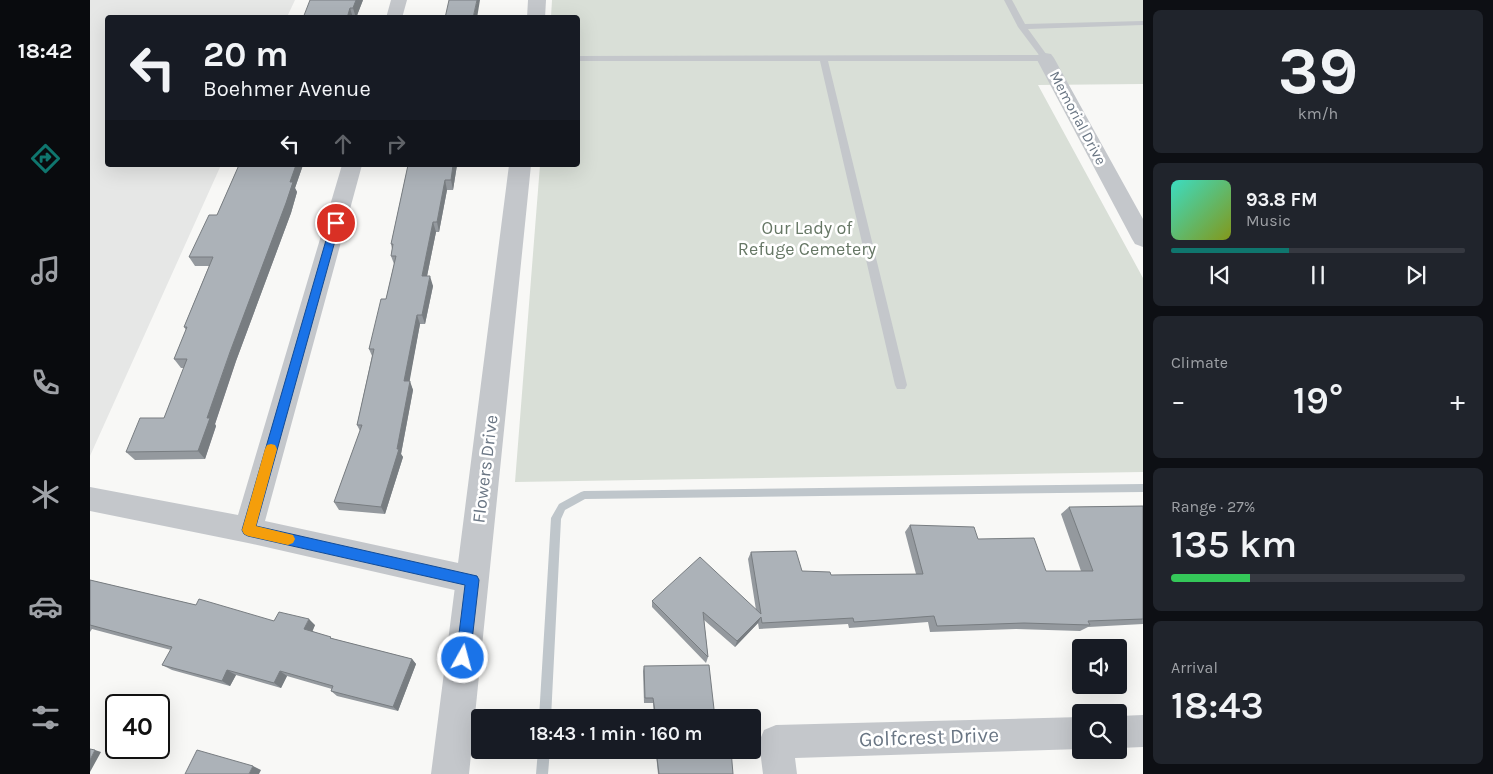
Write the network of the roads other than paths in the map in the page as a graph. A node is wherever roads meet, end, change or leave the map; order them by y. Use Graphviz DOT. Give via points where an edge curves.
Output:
graph roads {
  1 [pos="399,0"];
  2 [pos="538,0"];
  3 [pos="1008,0"];
  4 [pos="395,15"];
  5 [pos="536,15"];
  6 [pos="1143,23"];
  7 [pos="1022,26"];
  8 [pos="823,58"];
  9 [pos="1045,58"];
  10 [pos="580,59"];
  11 [pos="351,167"];
  12 [pos="520,167"];
  13 [pos="1143,239"];
  14 [pos="901,385"];
  15 [pos="90,499"];
  16 [pos="248,530"];
  17 [pos="472,580"];
  18 [pos="1143,731"];
  19 [pos="1127,732"];
  20 [pos="1072,733"];
  21 [pos="450,774"];
  22 [pos="780,774"];
  1 -- 4 [label="street"];
  2 -- 5 [label="street"];
  3 -- 7 [label="lane, Memorial Drive"];
  6 -- 7 [label="lane"];
  7 -- 9 [label="lane, Memorial Drive"];
  8 -- 9 [label="lane"];
  8 -- 10 [label="lane"];
  8 -- 14 [label="lane"];
  9 -- 13 [label="street, Memorial Drive"];
  11 -- 16 [label="street"];
  12 -- 17 [label="street, Flowers Drive"];
  15 -- 16 [label="street"];
  16 -- 17 [label="street"];
  17 -- 21 [label="street, Flowers Drive"];
  18 -- 19 [label="street"];
  20 -- 22 [label="street, Golfcrest Drive" via="776,742"];
}
